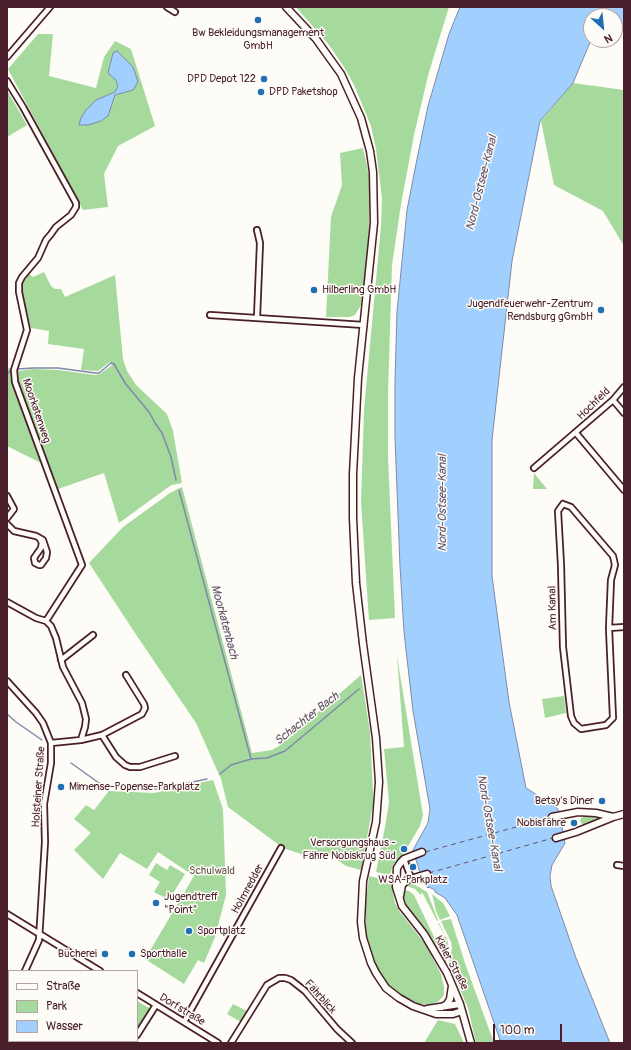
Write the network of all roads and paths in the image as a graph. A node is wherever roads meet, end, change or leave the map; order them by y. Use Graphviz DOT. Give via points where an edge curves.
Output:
graph roads {
  1 [pos="50,7"];
  2 [pos="167,7"];
  3 [pos="286,7"];
  4 [pos="175,12"];
  5 [pos="7,57"];
  6 [pos="7,81"];
  7 [pos="257,230"];
  8 [pos="210,315"];
  9 [pos="257,318"];
  10 [pos="364,325"];
  11 [pos="624,387"];
  12 [pos="613,400"];
  13 [pos="624,413"];
  14 [pos="576,433"];
  15 [pos="534,468"];
  16 [pos="624,490"];
  17 [pos="7,496"];
  18 [pos="7,518"];
  19 [pos="7,524"];
  20 [pos="40,539"];
  21 [pos="7,602"];
  22 [pos="46,621"];
  23 [pos="609,628"];
  24 [pos="624,628"];
  25 [pos="93,635"];
  26 [pos="61,660"];
  27 [pos="126,675"];
  28 [pos="7,681"];
  29 [pos="102,735"];
  30 [pos="81,740"];
  31 [pos="51,743"];
  32 [pos="175,756"];
  33 [pos="624,814"];
  34 [pos="552,817"];
  35 [pos="613,817"];
  36 [pos="556,838"];
  37 [pos="281,848"];
  38 [pos="422,852"];
  39 [pos="404,859"];
  40 [pos="617,865"];
  41 [pos="624,866"];
  42 [pos="427,874"];
  43 [pos="411,878"];
  44 [pos="400,899"];
  45 [pos="7,914"];
  46 [pos="40,933"];
  47 [pos="25,970"];
  48 [pos="98,970"];
  49 [pos="452,984"];
  50 [pos="138,994"];
  51 [pos="460,1004"];
  52 [pos="156,1005"];
  53 [pos="441,1008"];
  54 [pos="423,1010"];
  55 [pos="462,1011"];
  56 [pos="184,1022"];
  57 [pos="138,1033"];
  58 [pos="218,1043"];
  59 [pos="231,1043"];
  60 [pos="352,1043"];
  61 [pos="471,1043"];
  1 -- 5 [label="street"];
  2 -- 4 [label="street"];
  3 -- 10 [label="main road" via="316,39 341,74 366,133 375,197"];
  6 -- 22 [label="street, Moorkatenweg" via="76,204 74,212 50,234 38,258 19,283 27,330 14,376 82,564"];
  7 -- 9 [label="street" via="260,244"];
  8 -- 9 [label="street"];
  9 -- 10 [label="street"];
  10 -- 54 [label="main road" via="353,448 353,518 360,625 375,730 379,782 376,822 363,881 361,922 371,963 386,988"];
  11 -- 12 [label="street, Hochfeld"];
  12 -- 13 [label="street"];
  12 -- 14 [label="street, Hochfeld"];
  14 -- 15 [label="street, Hochfeld"];
  14 -- 16 [label="street, Hochfeld"];
  17 -- 18 [label="street" via="14,509"];
  19 -- 20 [label="street" via="14,531"];
  20 -- 20 [label="street" via="41,548 34,558 35,563 41,565 47,552 43,540"];
  21 -- 22 [label="street"];
  22 -- 26 [label="street" via="54,632"];
  23 -- 23 [label="street, Am Kanal" via="614,718 606,725 581,729 571,716 563,647 558,511 563,504 571,507 613,556 615,565 611,580"];
  23 -- 24 [label="street"];
  25 -- 26 [label="street"];
  26 -- 30 [label="street" via="85,711 85,727"];
  27 -- 29 [label="street" via="145,708 138,717"];
  28 -- 31 [label="street, Holsteiner Straße" via="36,713"];
  29 -- 30 [label="street"];
  29 -- 32 [label="street" via="116,757 130,767 140,767"];
  30 -- 31 [label="street"];
  31 -- 46 [label="street, Holsteiner Straße" via="51,763 44,804 45,842"];
  33 -- 35 [label="main road"];
  34 -- 35 [label="main road" via="584,812"];
  35 -- 36 [label="main road"];
  37 -- 56 [label="street, Holmredder"];
  38 -- 39 [label="main road"];
  39 -- 43 [label="street"];
  39 -- 44 [label="main road, Kieler Straße" via="397,868 396,877"];
  40 -- 41 [label="street"];
  42 -- 43 [label="main road"];
  43 -- 44 [label="main road" via="402,885"];
  44 -- 49 [label="main road, Kieler Straße" via="406,912 434,950"];
  45 -- 46 [label="street"];
  46 -- 47 [label="street, Holsteiner Straße"];
  46 -- 48 [label="street"];
  49 -- 51 [label="main road, Kieler Straße"];
  49 -- 53 [label="main road" via="450,999"];
  50 -- 52 [label="street, Dorfstraße"];
  51 -- 53 [label="main road"];
  51 -- 55 [label="main road, Kieler Straße"];
  52 -- 56 [label="street, Dorfstraße"];
  52 -- 57 [label="street"];
  53 -- 54 [label="main road"];
  54 -- 55 [label="main road" via="436,1014"];
  55 -- 61 [label="main road, Kieler Straße"];
  56 -- 58 [label="street, Dorfstraße"];
  59 -- 60 [label="street, Fährblick" via="267,985 279,978 285,978 305,992"];
}
